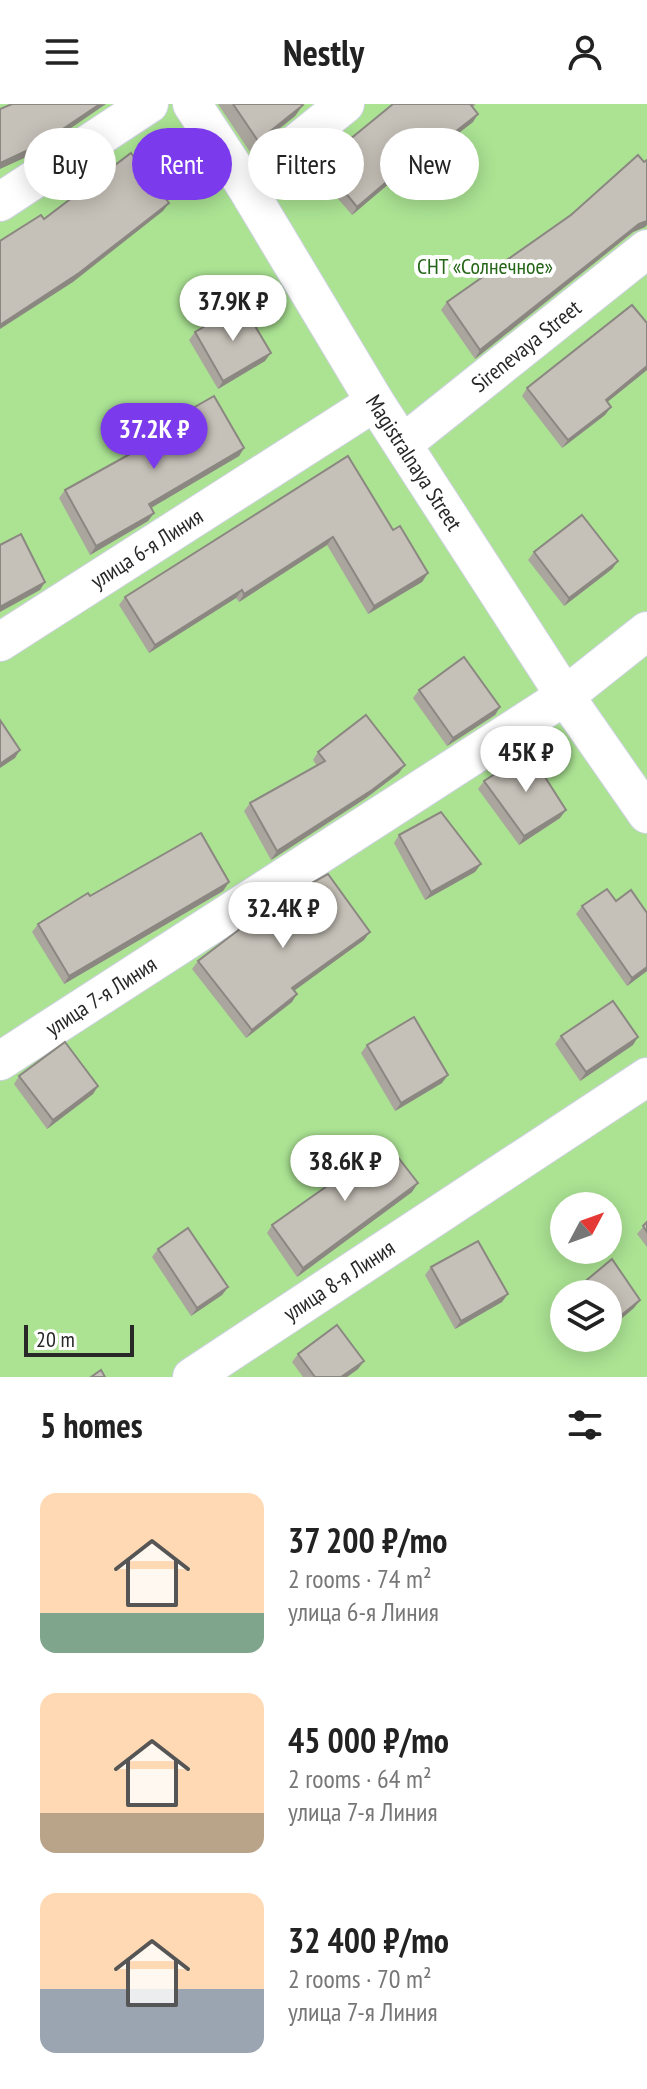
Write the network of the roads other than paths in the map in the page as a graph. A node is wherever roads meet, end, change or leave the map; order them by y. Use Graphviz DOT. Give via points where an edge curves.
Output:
graph roads {
  1 [pos="149,104"];
  2 [pos="192,104"];
  3 [pos="345,104"];
  4 [pos="245,185"];
  5 [pos="0,202"];
  6 [pos="647,249"];
  7 [pos="375,402"];
  8 [pos="404,443"];
  9 [pos="647,631"];
  10 [pos="0,642"];
  11 [pos="565,696"];
  12 [pos="647,814"];
  13 [pos="0,1061"];
  14 [pos="647,1077"];
  15 [pos="192,1377"];
  1 -- 5 [label="street"];
  2 -- 4 [label="street, Magistralnaya Street"];
  3 -- 4 [label="street"];
  4 -- 7 [label="street, Magistralnaya Street"];
  6 -- 8 [label="street, Sirenevaya Street"];
  7 -- 8 [label="street, Magistralnaya Street"];
  7 -- 10 [label="street, улица 6-я Линия"];
  8 -- 11 [label="street, Magistralnaya Street"];
  9 -- 11 [label="street, улица 7-я Линия"];
  11 -- 12 [label="street, Magistralnaya Street"];
  11 -- 13 [label="street, улица 7-я Линия"];
  14 -- 15 [label="street, улица 8-я Линия"];
}
